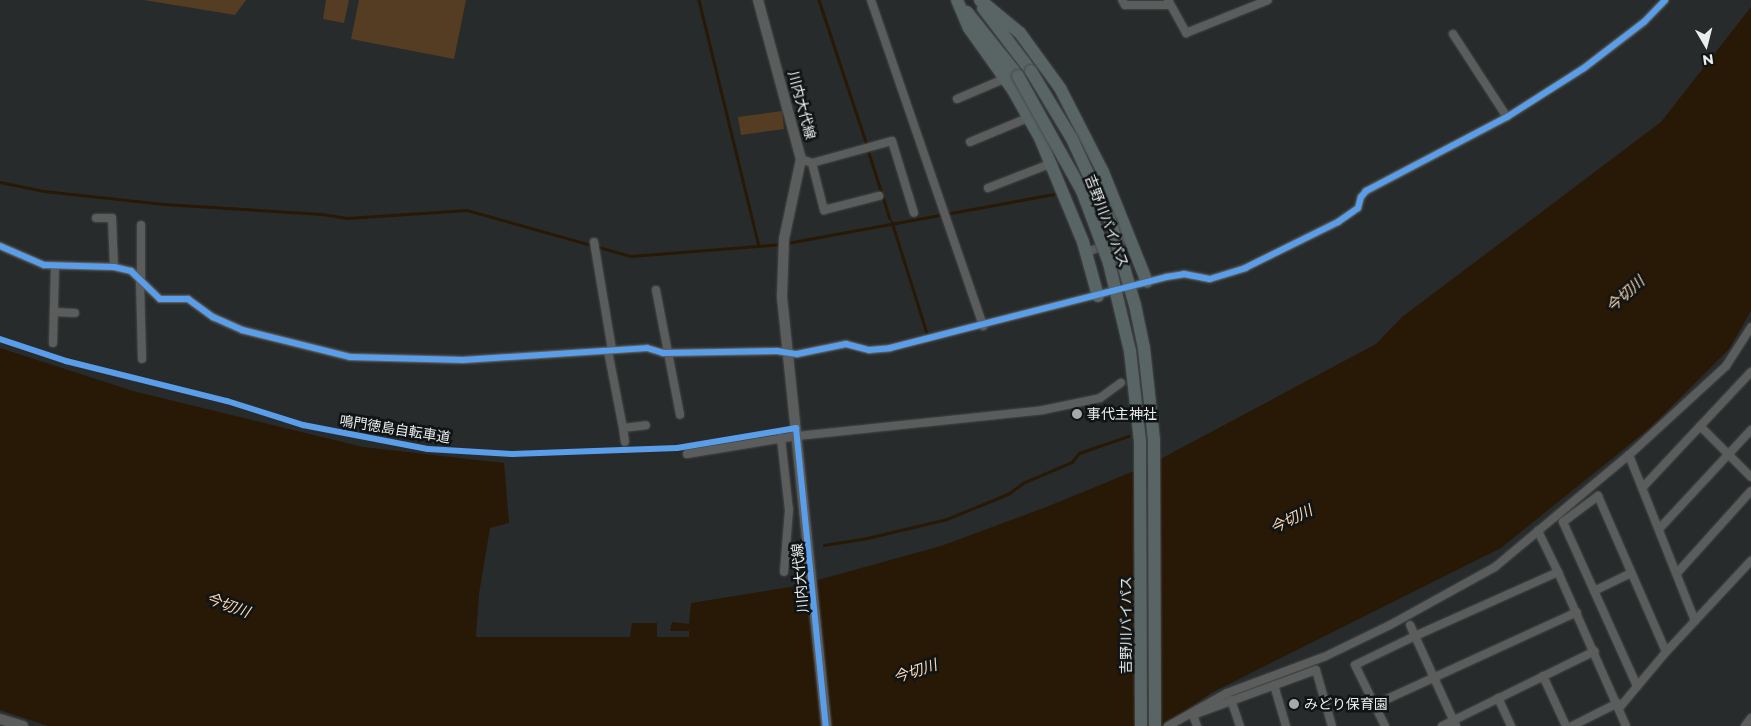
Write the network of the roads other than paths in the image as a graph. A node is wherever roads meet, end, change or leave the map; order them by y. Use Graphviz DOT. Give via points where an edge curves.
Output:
graph roads {
  1 [pos="758,0"];
  2 [pos="871,0"];
  3 [pos="957,0"];
  4 [pos="979,0"];
  5 [pos="1122,0"];
  6 [pos="1268,0"];
  7 [pos="1665,0"];
  8 [pos="1169,2"];
  9 [pos="1453,34"];
  10 [pos="1004,78"];
  11 [pos="957,99"];
  12 [pos="1030,117"];
  13 [pos="1507,117"];
  14 [pos="970,142"];
  15 [pos="801,159"];
  16 [pos="812,163"];
  17 [pos="1052,163"];
  18 [pos="988,188"];
  19 [pos="879,196"];
  20 [pos="914,213"];
  21 [pos="96,218"];
  22 [pos="141,225"];
  23 [pos="1130,238"];
  24 [pos="594,242"];
  25 [pos="0,246"];
  26 [pos="1087,252"];
  27 [pos="55,266"];
  28 [pos="114,268"];
  29 [pos="140,279"];
  30 [pos="1147,282"];
  31 [pos="656,290"];
  32 [pos="1098,296"];
  33 [pos="54,312"];
  34 [pos="75,313"];
  35 [pos="983,326"];
  36 [pos="1751,327"];
  37 [pos="53,343"];
  38 [pos="610,351"];
  39 [pos="787,352"];
  40 [pos="669,353"];
  41 [pos="142,359"];
  42 [pos="1751,372"];
  43 [pos="1121,383"];
  44 [pos="680,415"];
  45 [pos="646,424"];
  46 [pos="1700,426"];
  47 [pos="622,428"];
  48 [pos="1751,430"];
  49 [pos="797,436"];
  50 [pos="781,438"];
  51 [pos="625,442"];
  52 [pos="687,454"];
  53 [pos="1629,455"];
  54 [pos="1729,456"];
  55 [pos="1751,477"];
  56 [pos="1643,487"];
  57 [pos="1751,491"];
  58 [pos="1660,528"];
  59 [pos="1538,531"];
  60 [pos="1751,561"];
  61 [pos="784,572"];
  62 [pos="1558,572"];
  63 [pos="1678,572"];
  64 [pos="1631,573"];
  65 [pos="1594,591"];
  66 [pos="1577,612"];
  67 [pos="1695,621"];
  68 [pos="1410,625"];
  69 [pos="1415,636"];
  70 [pos="1595,651"];
  71 [pos="1666,652"];
  72 [pos="1543,676"];
  73 [pos="1435,680"];
  74 [pos="1274,685"];
  75 [pos="1637,686"];
  76 [pos="1498,698"];
  77 [pos="1231,700"];
  78 [pos="1374,705"];
  79 [pos="1619,705"];
  80 [pos="1751,718"];
  81 [pos="0,719"];
  82 [pos="1454,723"];
  83 [pos="23,726"];
  84 [pos="826,726"];
  85 [pos="1141,726"];
  86 [pos="1156,726"];
  87 [pos="1168,726"];
  88 [pos="1196,726"];
  89 [pos="1240,726"];
  90 [pos="1286,726"];
  91 [pos="1332,726"];
  92 [pos="1385,726"];
  93 [pos="1442,726"];
  94 [pos="1511,726"];
  95 [pos="1566,726"];
  96 [pos="1572,726"];
  97 [pos="1626,726"];
  98 [pos="1745,726"];
  1 -- 15 [label="main road, 川内大代線"];
  2 -- 35 [label="street"];
  3 -- 10 [label="highway" via="969,28"];
  3 -- 85 [label="highway, 吉野川バイパス, bridge" via="1018,76 1082,191 1109,263 1130,351 1140,441"];
  4 -- 23 [label="highway" via="1020,33 1060,88 1103,172"];
  4 -- 86 [label="highway, 吉野川バイパス, bridge" via="1031,71 1072,139 1111,223 1135,305 1144,348 1154,440"];
  5 -- 8 [label="street" via="1125,5"];
  6 -- 8 [label="street" via="1186,33"];
  7 -- 13 [label="street" via="1612,48"];
  9 -- 13 [label="street"];
  10 -- 11 [label="street"];
  10 -- 12 [label="highway"];
  12 -- 14 [label="street"];
  12 -- 17 [label="highway"];
  13 -- 30 [label="street" via="1366,191 1360,197 1358,208 1338,222 1245,268 1210,279 1184,274"];
  15 -- 16 [label="street"];
  15 -- 39 [label="main road, 川内大代線" via="784,242 782,297"];
  16 -- 19 [label="street" via="824,210"];
  16 -- 20 [label="street" via="892,141"];
  17 -- 18 [label="street"];
  17 -- 26 [label="highway"];
  21 -- 28 [label="street" via="112,218"];
  22 -- 29 [label="street"];
  23 -- 26 [label="street"];
  23 -- 30 [label="highway"];
  24 -- 38 [label="street"];
  25 -- 27 [label="street"];
  26 -- 32 [label="highway"];
  27 -- 28 [label="street"];
  27 -- 33 [label="street"];
  28 -- 29 [label="street" via="131,271"];
  29 -- 38 [label="street" via="144,287 160,299 188,299 213,317 242,330 350,357 463,360"];
  29 -- 41 [label="street"];
  30 -- 32 [label="street"];
  31 -- 40 [label="street"];
  32 -- 35 [label="street"];
  33 -- 34 [label="street"];
  33 -- 37 [label="street"];
  35 -- 39 [label="street" via="890,348 869,350 846,344 797,354"];
  36 -- 53 [label="street" via="1726,366"];
  38 -- 40 [label="street" via="647,348"];
  38 -- 47 [label="street"];
  39 -- 40 [label="street"];
  39 -- 49 [label="main road, 川内大代線"];
  40 -- 44 [label="street"];
  42 -- 46 [label="street"];
  43 -- 49 [label="street" via="1100,398 1043,410"];
  45 -- 47 [label="street"];
  46 -- 54 [label="street"];
  46 -- 56 [label="street"];
  47 -- 51 [label="street"];
  48 -- 54 [label="street"];
  49 -- 50 [label="street"];
  49 -- 84 [label="main road, 川内大代線"];
  50 -- 52 [label="street"];
  50 -- 61 [label="street" via="789,510"];
  53 -- 56 [label="street"];
  53 -- 59 [label="street"];
  54 -- 55 [label="street"];
  54 -- 58 [label="street"];
  56 -- 58 [label="street"];
  57 -- 63 [label="street"];
  58 -- 63 [label="street"];
  59 -- 62 [label="street"];
  59 -- 87 [label="street" via="1494,567 1390,625 1324,658 1227,693"];
  60 -- 67 [label="street"];
  62 -- 66 [label="street"];
  62 -- 69 [label="street"];
  63 -- 67 [label="street"];
  64 -- 65 [label="street"];
  64 -- 65 [label="street" via="1598,496 1563,522"];
  64 -- 71 [label="street"];
  65 -- 75 [label="street"];
  66 -- 70 [label="street"];
  66 -- 73 [label="street"];
  67 -- 71 [label="street"];
  68 -- 69 [label="street"];
  69 -- 73 [label="street"];
  69 -- 78 [label="street" via="1355,665"];
  70 -- 72 [label="street"];
  70 -- 79 [label="street"];
  71 -- 75 [label="street"];
  72 -- 76 [label="street"];
  72 -- 95 [label="street"];
  73 -- 78 [label="street"];
  73 -- 82 [label="street"];
  74 -- 77 [label="street"];
  74 -- 90 [label="street"];
  74 -- 91 [label="street" via="1316,670"];
  75 -- 79 [label="street"];
  76 -- 82 [label="street"];
  76 -- 94 [label="street"];
  77 -- 88 [label="street" via="1193,715"];
  77 -- 89 [label="street"];
  78 -- 92 [label="street"];
  79 -- 96 [label="street"];
  79 -- 97 [label="street"];
  80 -- 98 [label="street"];
  81 -- 83 [label="main road"];
  82 -- 93 [label="street"];
}
